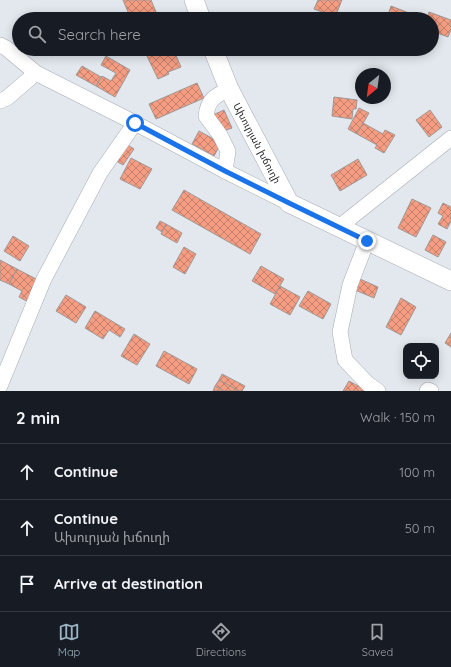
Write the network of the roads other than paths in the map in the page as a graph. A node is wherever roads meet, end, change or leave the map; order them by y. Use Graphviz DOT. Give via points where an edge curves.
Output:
graph roads {
  1 [pos="194,0"];
  2 [pos="198,12"];
  3 [pos="0,45"];
  4 [pos="12,53"];
  5 [pos="16,56"];
  6 [pos="216,56"];
  7 [pos="36,72"];
  8 [pos="229,89"];
  9 [pos="0,101"];
  10 [pos="135,123"];
  11 [pos="451,138"];
  12 [pos="225,171"];
  13 [pos="289,203"];
  14 [pos="338,227"];
  15 [pos="367,241"];
  16 [pos="451,281"];
  17 [pos="0,386"];
  18 [pos="378,391"];
  19 [pos="427,391"];
  20 [pos="431,391"];
  1 -- 2 [label="main road"];
  3 -- 4 [label="street"];
  5 -- 7 [label="street"];
  6 -- 8 [label="main road, Ախուրյան խճուղի"];
  7 -- 9 [label="street" via="7,98"];
  7 -- 10 [label="street"];
  8 -- 12 [label="street" via="214,97 207,107 206,116 228,151"];
  8 -- 13 [label="main road, Ախուրյան խճուղի"];
  10 -- 12 [label="street"];
  10 -- 17 [label="street" via="100,173 44,279"];
  11 -- 14 [label="street"];
  12 -- 13 [label="street"];
  13 -- 14 [label="main road"];
  14 -- 15 [label="main road"];
  15 -- 16 [label="main road"];
  15 -- 18 [label="street" via="350,285 340,332 345,360"];
  19 -- 20 [label="street"];
}
